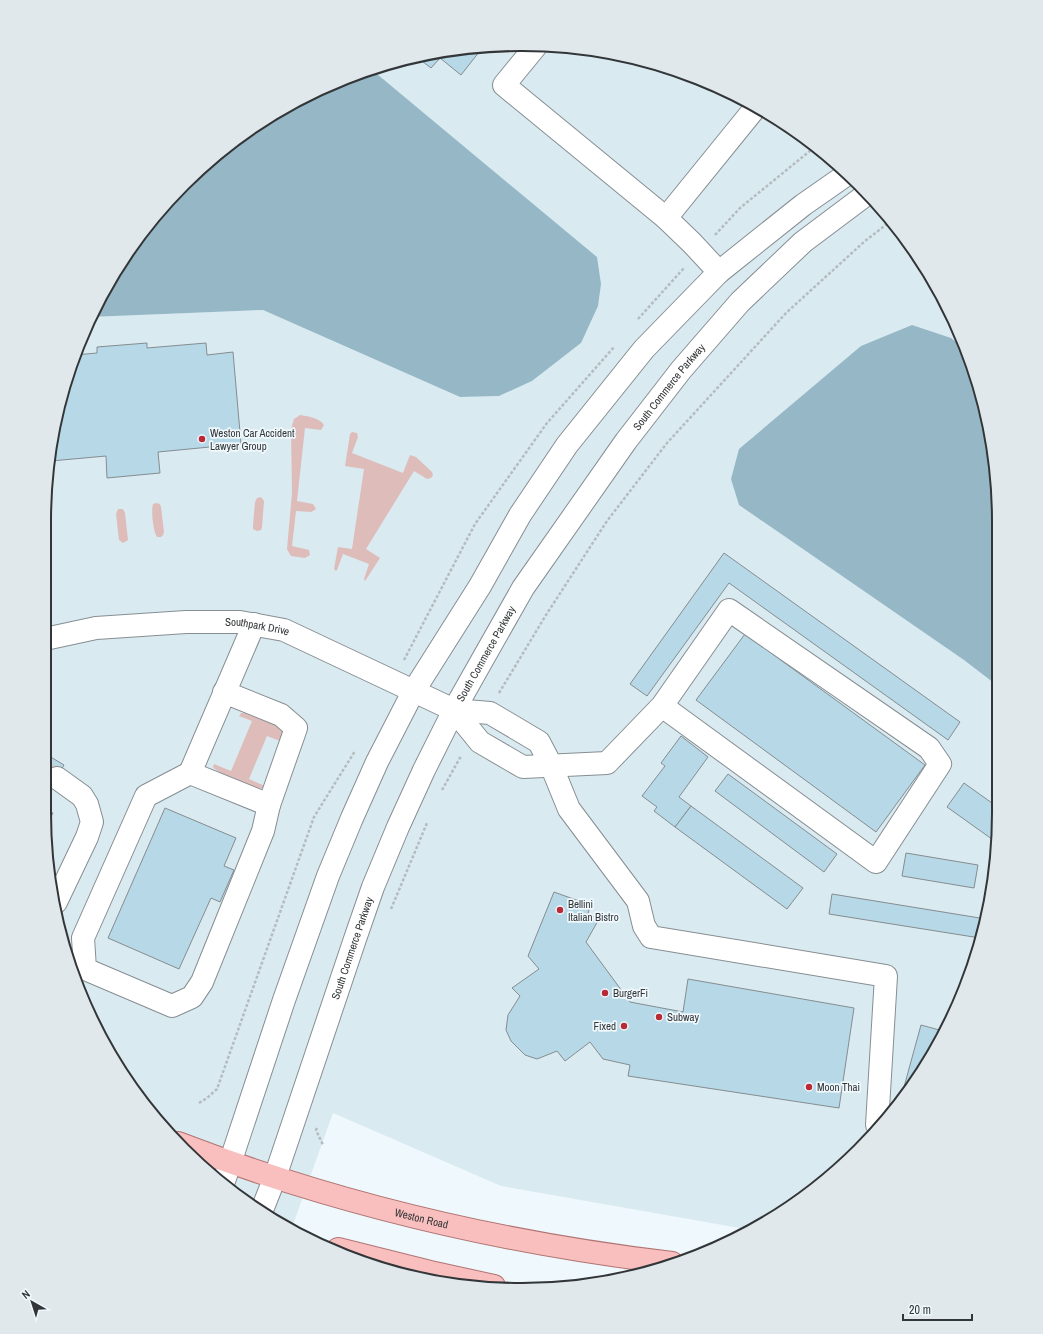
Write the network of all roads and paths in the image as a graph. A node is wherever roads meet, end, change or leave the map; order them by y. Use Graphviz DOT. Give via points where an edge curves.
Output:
graph roads {
  1 [pos="532,51"];
  2 [pos="752,112"];
  3 [pos="842,178"];
  4 [pos="862,197"];
  5 [pos="666,218"];
  6 [pos="886,225"];
  7 [pos="719,272"];
  8 [pos="254,624"];
  9 [pos="51,638"];
  10 [pos="224,692"];
  11 [pos="413,692"];
  12 [pos="662,706"];
  13 [pos="454,710"];
  14 [pos="487,713"];
  15 [pos="474,734"];
  16 [pos="552,765"];
  17 [pos="190,773"];
  18 [pos="57,778"];
  19 [pos="440,794"];
  20 [pos="269,805"];
  21 [pos="427,822"];
  22 [pos="59,896"];
  23 [pos="389,915"];
  24 [pos="877,1120"];
  25 [pos="319,1123"];
  26 [pos="323,1145"];
  27 [pos="201,1156"];
  28 [pos="228,1172"];
  29 [pos="275,1177"];
  30 [pos="264,1206"];
  31 [pos="362,1255"];
  32 [pos="663,1261"];
  33 [pos="464,1279"];
  1 -- 5 [label="street" via="504,85"];
  2 -- 5 [label="street"];
  3 -- 7 [label="street" via="803,205"];
  4 -- 13 [label="street, South Commerce Parkway" via="804,242 740,302 681,370 626,441 523,588"];
  5 -- 7 [label="street"];
  6 -- 14 [label="path" via="786,314 667,443 606,521 546,614"];
  7 -- 11 [label="street" via="644,349 567,445 520,516 480,586"];
  8 -- 9 [label="street, Southpark Drive" via="186,622 96,628"];
  8 -- 10 [label="street"];
  8 -- 11 [label="street, Southpark Drive" via="284,630"];
  10 -- 17 [label="street"];
  10 -- 20 [label="street" via="281,715 296,728"];
  11 -- 13 [label="street, Southpark Drive"];
  11 -- 28 [label="street" via="377,762 328,876"];
  12 -- 12 [label="street" via="876,862 940,764 929,748 729,610"];
  12 -- 16 [label="street" via="607,763"];
  13 -- 14 [label="street"];
  13 -- 15 [label="street"];
  13 -- 29 [label="street, South Commerce Parkway" via="424,770 373,887"];
  14 -- 16 [label="street" via="539,742"];
  15 -- 16 [label="street" via="480,742 523,766"];
  15 -- 19 [label="path"];
  16 -- 24 [label="street" via="569,809 638,901 644,926 651,937 886,976"];
  17 -- 20 [label="street"];
  17 -- 20 [label="street" via="146,796 83,938 85,969 172,1006 192,997 202,982 264,831"];
  18 -- 22 [label="street" via="82,796 92,822"];
  21 -- 23 [label="path"];
  25 -- 26 [label="path" via="316,1130"];
  27 -- 28 [label="main road, Weston Road"];
  28 -- 29 [label="main road, Weston Road"];
  29 -- 30 [label="street, South Commerce Parkway"];
  29 -- 32 [label="main road, Weston Road" via="383,1208 509,1238"];
  31 -- 33 [label="main road"];
}
